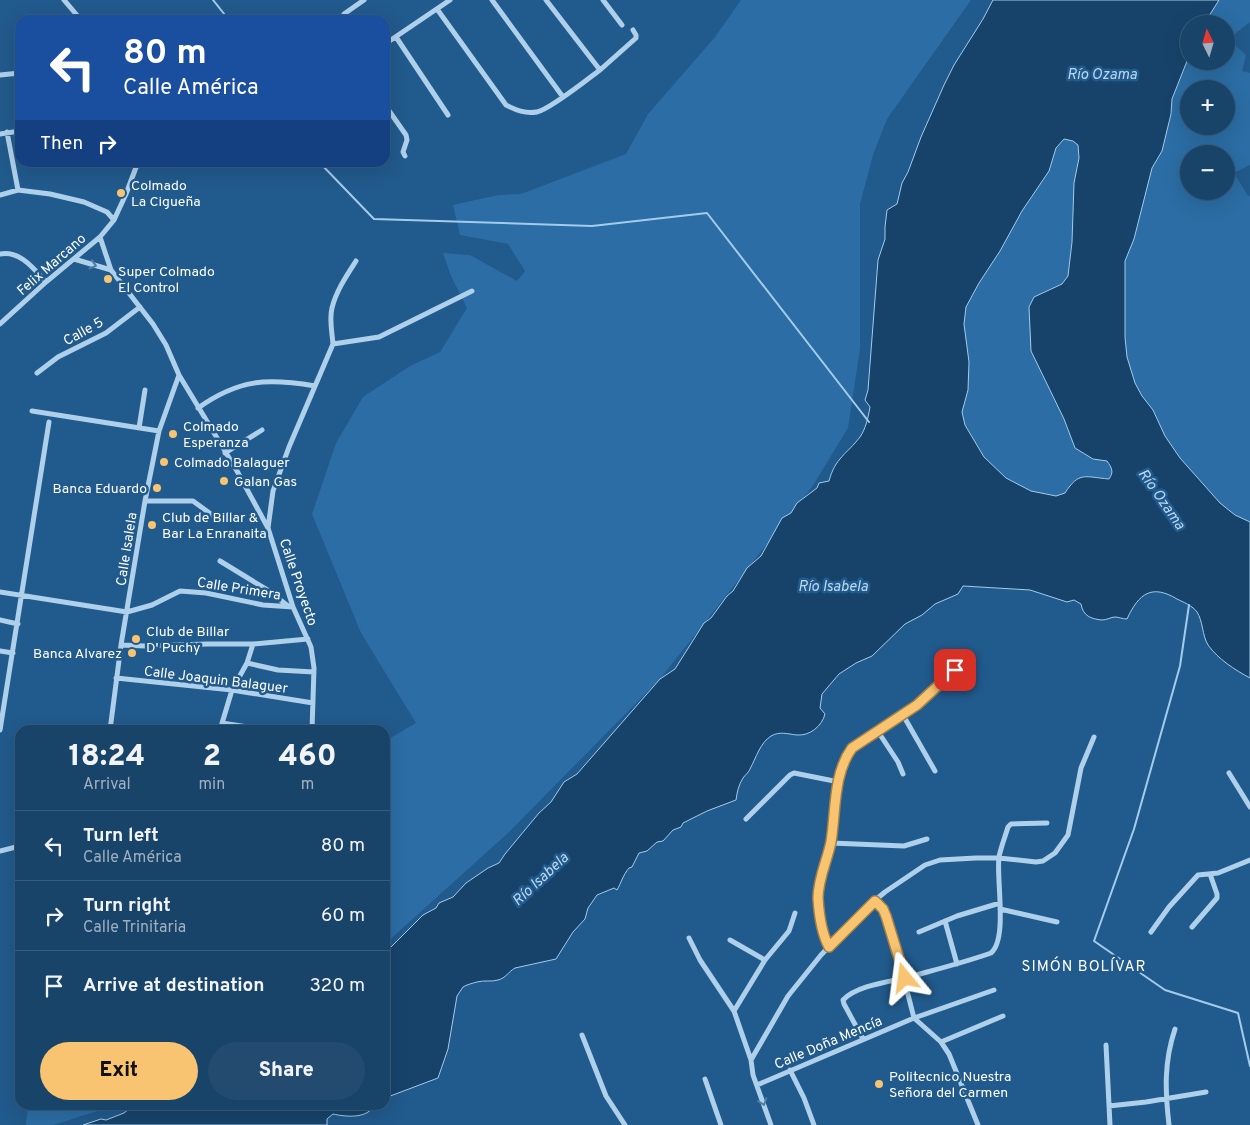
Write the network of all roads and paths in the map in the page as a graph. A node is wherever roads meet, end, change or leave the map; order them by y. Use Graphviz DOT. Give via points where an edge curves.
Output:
graph roads {
  1 [pos="64,0"];
  2 [pos="364,0"];
  3 [pos="450,0"];
  4 [pos="492,0"];
  5 [pos="546,0"];
  6 [pos="603,0"];
  7 [pos="437,9"];
  8 [pos="77,15"];
  9 [pos="344,15"];
  10 [pos="622,26"];
  11 [pos="633,30"];
  12 [pos="396,36"];
  13 [pos="390,40"];
  14 [pos="600,70"];
  15 [pos="15,74"];
  16 [pos="0,75"];
  17 [pos="563,97"];
  18 [pos="390,112"];
  19 [pos="448,115"];
  20 [pos="15,131"];
  21 [pos="7,132"];
  22 [pos="0,134"];
  23 [pos="405,156"];
  24 [pos="136,167"];
  25 [pos="18,190"];
  26 [pos="0,195"];
  27 [pos="114,220"];
  28 [pos="100,237"];
  29 [pos="0,254"];
  30 [pos="74,259"];
  31 [pos="356,261"];
  32 [pos="111,270"];
  33 [pos="46,282"];
  34 [pos="472,290"];
  35 [pos="140,307"];
  36 [pos="0,324"];
  37 [pos="333,344"];
  38 [pos="37,373"];
  39 [pos="179,375"];
  40 [pos="315,386"];
  41 [pos="145,390"];
  42 [pos="198,408"];
  43 [pos="32,411"];
  44 [pos="49,422"];
  45 [pos="139,428"];
  46 [pos="262,430"];
  47 [pos="159,431"];
  48 [pos="225,453"];
  49 [pos="145,501"];
  50 [pos="219,520"];
  51 [pos="268,528"];
  52 [pos="220,561"];
  53 [pos="0,592"];
  54 [pos="22,596"];
  55 [pos="290,607"];
  56 [pos="127,612"];
  57 [pos="0,620"];
  58 [pos="18,624"];
  59 [pos="308,639"];
  60 [pos="253,644"];
  61 [pos="121,645"];
  62 [pos="0,651"];
  63 [pos="13,653"];
  64 [pos="968,658"];
  65 [pos="247,663"];
  66 [pos="314,672"];
  67 [pos="116,678"];
  68 [pos="0,682"];
  69 [pos="8,683"];
  70 [pos="232,690"];
  71 [pos="313,703"];
  72 [pos="2,711"];
  73 [pos="902,715"];
  74 [pos="222,723"];
  75 [pos="111,725"];
  76 [pos="232,725"];
  77 [pos="312,725"];
  78 [pos="0,730"];
  79 [pos="877,730"];
  80 [pos="1094,737"];
  81 [pos="935,771"];
  82 [pos="1229,773"];
  83 [pos="903,774"];
  84 [pos="839,782"];
  85 [pos="1250,807"];
  86 [pos="746,818"];
  87 [pos="1047,823"];
  88 [pos="927,838"];
  89 [pos="830,843"];
  90 [pos="15,847"];
  91 [pos="0,851"];
  92 [pos="999,858"];
  93 [pos="1250,860"];
  94 [pos="1210,874"];
  95 [pos="875,901"];
  96 [pos="1000,906"];
  97 [pos="795,913"];
  98 [pos="946,921"];
  99 [pos="1057,922"];
  100 [pos="1192,927"];
  101 [pos="919,932"];
  102 [pos="1151,932"];
  103 [pos="689,938"];
  104 [pos="730,940"];
  105 [pos="829,947"];
  106 [pos="765,960"];
  107 [pos="957,964"];
  108 [pos="905,978"];
  109 [pos="994,990"];
  110 [pos="734,1011"];
  111 [pos="1003,1016"];
  112 [pos="914,1018"];
  113 [pos="1175,1028"];
  114 [pos="582,1035"];
  115 [pos="863,1039"];
  116 [pos="940,1042"];
  117 [pos="1106,1045"];
  118 [pos="750,1060"];
  119 [pos="790,1070"];
  120 [pos="705,1079"];
  121 [pos="757,1085"];
  122 [pos="1206,1092"];
  123 [pos="1166,1098"];
  124 [pos="1109,1106"];
  125 [pos="625,1125"];
  126 [pos="720,1125"];
  127 [pos="771,1125"];
  128 [pos="814,1125"];
  129 [pos="978,1125"];
  130 [pos="1110,1125"];
  131 [pos="1169,1125"];
  1 -- 8 [label="street"];
  2 -- 9 [label="street"];
  3 -- 7 [label="street"];
  4 -- 17 [label="street"];
  5 -- 14 [label="street"];
  6 -- 10 [label="street"];
  7 -- 12 [label="street"];
  7 -- 17 [label="street" via="506,105 518,112 537,112"];
  11 -- 14 [label="street" via="636,38"];
  12 -- 13 [label="street"];
  12 -- 19 [label="street"];
  14 -- 17 [label="street"];
  15 -- 16 [label="street"];
  18 -- 23 [label="street" via="406,135"];
  20 -- 21 [label="street"];
  21 -- 22 [label="street"];
  21 -- 25 [label="street"];
  24 -- 27 [label="street, Felix Marcano"];
  25 -- 26 [label="street"];
  25 -- 27 [label="street" via="84,202 107,212"];
  27 -- 28 [label="street, Felix Marcano"];
  28 -- 30 [label="street, Felix Marcano"];
  28 -- 32 [label="street, Calle Proyecto"];
  29 -- 33 [label="street" via="7,253 27,262"];
  30 -- 32 [label="street, one-way"];
  30 -- 33 [label="street, Felix Marcano"];
  31 -- 37 [label="street" via="332,308"];
  32 -- 35 [label="street, Calle Proyecto"];
  33 -- 36 [label="street, Felix Marcano"];
  34 -- 37 [label="street" via="379,337"];
  35 -- 38 [label="street, Calle 5" via="106,333 58,357"];
  35 -- 39 [label="street, Calle Proyecto" via="166,345"];
  37 -- 40 [label="street"];
  39 -- 42 [label="street, Calle Proyecto"];
  39 -- 47 [label="street, Calle Isalela"];
  40 -- 42 [label="street" via="288,382 257,383 231,388"];
  40 -- 51 [label="street" via="273,492"];
  41 -- 45 [label="street"];
  42 -- 48 [label="street, Calle Proyecto"];
  43 -- 45 [label="street"];
  44 -- 54 [label="street"];
  45 -- 47 [label="street"];
  46 -- 48 [label="street"];
  47 -- 49 [label="street, Calle Isalela"];
  48 -- 51 [label="street, Calle Proyecto"];
  49 -- 50 [label="street" via="193,500"];
  49 -- 56 [label="street, Calle Isalela"];
  51 -- 55 [label="street, Calle Proyecto"];
  52 -- 55 [label="street"];
  53 -- 54 [label="street"];
  54 -- 56 [label="street"];
  54 -- 58 [label="street"];
  55 -- 56 [label="street, Calle Primera" via="263,606 180,590 152,605"];
  55 -- 59 [label="street, Calle Proyecto"];
  56 -- 61 [label="street, Calle Isalela"];
  57 -- 58 [label="street"];
  58 -- 63 [label="street"];
  59 -- 60 [label="street"];
  59 -- 66 [label="street, Calle Proyecto"];
  60 -- 61 [label="street"];
  60 -- 65 [label="street"];
  61 -- 67 [label="street, Calle Isalela"];
  62 -- 63 [label="street"];
  63 -- 69 [label="street"];
  64 -- 73 [label="street"];
  65 -- 66 [label="street" via="278,670"];
  65 -- 70 [label="street"];
  66 -- 71 [label="street, Calle Proyecto"];
  67 -- 70 [label="street, Calle Joaquin Balaguer"];
  67 -- 75 [label="street, Calle Isalela"];
  68 -- 69 [label="street"];
  69 -- 72 [label="street"];
  70 -- 71 [label="street, Calle Joaquin Balaguer"];
  70 -- 74 [label="street"];
  71 -- 77 [label="street, Calle Proyecto"];
  72 -- 78 [label="street"];
  73 -- 79 [label="street"];
  73 -- 81 [label="street"];
  74 -- 76 [label="street"];
  79 -- 83 [label="street"];
  79 -- 84 [label="street" via="852,748"];
  80 -- 92 [label="street" via="1081,768 1068,835 1055,853 1043,861"];
  82 -- 85 [label="street"];
  84 -- 86 [label="street" via="794,773"];
  84 -- 89 [label="street"];
  87 -- 92 [label="street" via="1009,825"];
  88 -- 89 [label="street" via="904,846"];
  89 -- 105 [label="street" via="818,896 824,939"];
  90 -- 91 [label="street"];
  92 -- 95 [label="street" via="940,860 925,865"];
  92 -- 96 [label="street"];
  93 -- 94 [label="street"];
  94 -- 100 [label="street" via="1217,898"];
  94 -- 102 [label="street" via="1198,875"];
  95 -- 105 [label="street"];
  95 -- 108 [label="street" via="889,922"];
  96 -- 98 [label="street"];
  96 -- 99 [label="street"];
  96 -- 107 [label="street" via="996,946 992,953"];
  97 -- 106 [label="street" via="788,931"];
  98 -- 101 [label="street"];
  98 -- 107 [label="street"];
  103 -- 110 [label="street"];
  104 -- 106 [label="street"];
  105 -- 118 [label="street" via="788,996"];
  106 -- 110 [label="street"];
  107 -- 108 [label="street"];
  108 -- 112 [label="street"];
  108 -- 115 [label="street" via="871,986 843,1000"];
  109 -- 112 [label="street, Calle Doña Mencía"];
  110 -- 118 [label="street"];
  111 -- 116 [label="street"];
  112 -- 115 [label="street, Calle Doña Mencía"];
  112 -- 116 [label="street"];
  113 -- 123 [label="street" via="1169,1047"];
  114 -- 125 [label="street" via="606,1096"];
  115 -- 119 [label="street, Calle Doña Mencía"];
  116 -- 129 [label="street" via="949,1054"];
  117 -- 124 [label="street"];
  118 -- 121 [label="street"];
  119 -- 121 [label="street, Calle Doña Mencía"];
  119 -- 128 [label="street"];
  120 -- 126 [label="street"];
  121 -- 127 [label="street, one-way"];
  122 -- 123 [label="street"];
  123 -- 124 [label="street"];
  123 -- 131 [label="street"];
  124 -- 130 [label="street"];
}
